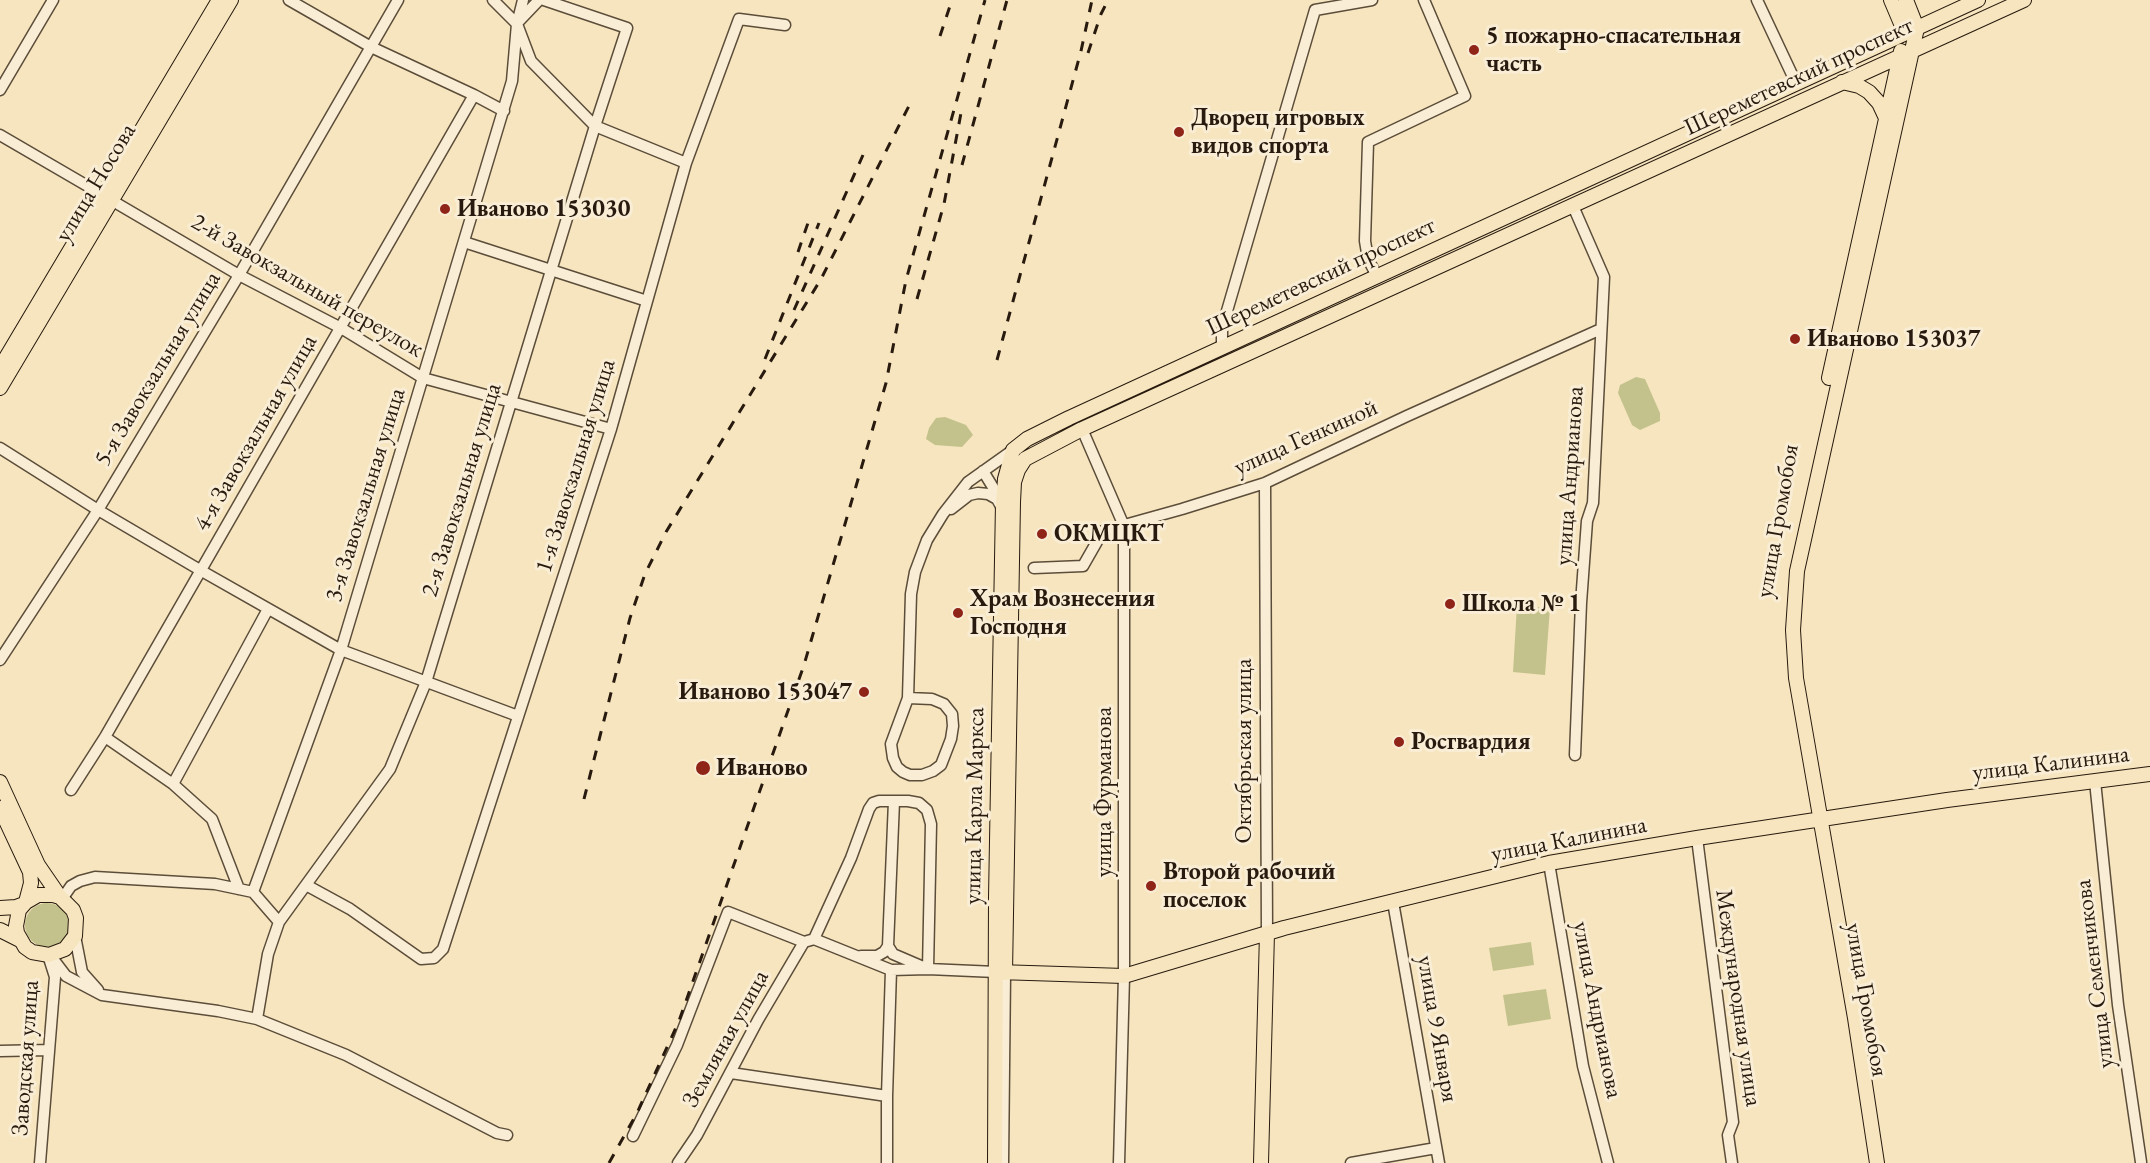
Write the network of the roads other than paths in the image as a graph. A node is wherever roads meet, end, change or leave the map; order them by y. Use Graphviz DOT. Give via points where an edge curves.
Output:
graph roads {
  1 [pos="53,0"];
  2 [pos="219,0"];
  3 [pos="231,0"];
  4 [pos="289,0"];
  5 [pos="398,0"];
  6 [pos="493,0"];
  7 [pos="523,0"];
  8 [pos="539,0"];
  9 [pos="544,0"];
  10 [pos="1372,0"];
  11 [pos="1424,0"];
  12 [pos="1757,0"];
  13 [pos="1892,0"];
  14 [pos="1906,0"];
  15 [pos="1978,0"];
  16 [pos="2024,0"];
  17 [pos="517,24"];
  18 [pos="785,25"];
  19 [pos="1911,30"];
  20 [pos="371,47"];
  21 [pos="1906,53"];
  22 [pos="1842,82"];
  23 [pos="1796,83"];
  24 [pos="0,90"];
  25 [pos="474,95"];
  26 [pos="504,111"];
  27 [pos="1886,118"];
  28 [pos="595,126"];
  29 [pos="0,135"];
  30 [pos="1652,150"];
  31 [pos="686,163"];
  32 [pos="1660,167"];
  33 [pos="107,197"];
  34 [pos="1573,206"];
  35 [pos="464,242"];
  36 [pos="551,271"];
  37 [pos="238,275"];
  38 [pos="1377,276"];
  39 [pos="1384,292"];
  40 [pos="647,301"];
  41 [pos="341,328"];
  42 [pos="1601,329"];
  43 [pos="1222,347"];
  44 [pos="1229,363"];
  45 [pos="0,368"];
  46 [pos="423,378"];
  47 [pos="0,388"];
  48 [pos="511,402"];
  49 [pos="611,429"];
  50 [pos="1082,429"];
  51 [pos="0,448"];
  52 [pos="1013,450"];
  53 [pos="1025,459"];
  54 [pos="1008,464"];
  55 [pos="983,471"];
  56 [pos="1265,483"];
  57 [pos="1004,485"];
  58 [pos="1006,505"];
  59 [pos="98,510"];
  60 [pos="943,514"];
  61 [pos="1124,526"];
  62 [pos="1034,568"];
  63 [pos="200,570"];
  64 [pos="268,609"];
  65 [pos="341,650"];
  66 [pos="0,660"];
  67 [pos="426,682"];
  68 [pos="908,698"];
  69 [pos="518,716"];
  70 [pos="105,737"];
  71 [pos="1575,755"];
  72 [pos="2150,774"];
  73 [pos="2095,781"];
  74 [pos="173,784"];
  75 [pos="1,789"];
  76 [pos="71,790"];
  77 [pos="894,801"];
  78 [pos="0,808"];
  79 [pos="1816,820"];
  80 [pos="1697,838"];
  81 [pos="1550,863"];
  82 [pos="306,885"];
  83 [pos="239,889"];
  84 [pos="253,892"];
  85 [pos="61,898"];
  86 [pos="1393,902"];
  87 [pos="25,903"];
  88 [pos="0,908"];
  89 [pos="279,922"];
  90 [pos="0,930"];
  91 [pos="1267,933"];
  92 [pos="75,936"];
  93 [pos="20,940"];
  94 [pos="809,940"];
  95 [pos="888,946"];
  96 [pos="846,953"];
  97 [pos="49,955"];
  98 [pos="928,969"];
  99 [pos="891,970"];
  100 [pos="1000,973"];
  101 [pos="1124,976"];
  102 [pos="102,995"];
  103 [pos="257,1019"];
  104 [pos="48,1050"];
  105 [pos="0,1051"];
  106 [pos="730,1073"];
  107 [pos="887,1096"];
  108 [pos="507,1135"];
  109 [pos="633,1136"];
  110 [pos="1436,1148"];
  111 [pos="2143,1161"];
  112 [pos="40,1163"];
  113 [pos="678,1163"];
  114 [pos="887,1163"];
  115 [pos="995,1163"];
  116 [pos="1003,1163"];
  117 [pos="1119,1163"];
  118 [pos="1261,1163"];
  119 [pos="1351,1163"];
  120 [pos="1439,1163"];
  121 [pos="1608,1163"];
  122 [pos="1732,1163"];
  123 [pos="1870,1163"];
  124 [pos="1877,1163"];
  1 -- 24 [label="street"];
  2 -- 33 [label="main road, улица Носова"];
  3 -- 33 [label="main road, улица Носова"];
  4 -- 20 [label="street"];
  5 -- 20 [label="street, 5-я Завокзальная улица"];
  6 -- 17 [label="street"];
  7 -- 17 [label="street, 3-я Завокзальная улица"];
  8 -- 17 [label="street"];
  9 -- 28 [label="street, 2-я Завокзальная улица" via="627,28"];
  10 -- 43 [label="street" via="1315,10 1222,328"];
  11 -- 38 [label="street" via="1465,96 1368,142 1365,241"];
  12 -- 23 [label="street"];
  13 -- 19 [label="main road"];
  14 -- 19 [label="main road"];
  15 -- 19 [label="main road, Шереметевский проспект"];
  16 -- 21 [label="main road, Шереметевский проспект"];
  17 -- 26 [label="street, 3-я Завокзальная улица" via="512,81"];
  17 -- 28 [label="street" via="531,61"];
  18 -- 31 [label="street, 1-я Завокзальная улица" via="739,19"];
  19 -- 21 [label="main road"];
  19 -- 23 [label="main road, Шереметевский проспект"];
  20 -- 25 [label="street"];
  20 -- 37 [label="street, 5-я Завокзальная улица"];
  21 -- 22 [label="main road, Шереметевский проспект"];
  21 -- 27 [label="main road, улица Громобоя"];
  21 -- 79 [label="main road, улица Громобоя" via="1797,571 1795,667"];
  22 -- 27 [label="main road" via="1869,92"];
  22 -- 32 [label="main road, Шереметевский проспект"];
  23 -- 30 [label="main road, Шереметевский проспект"];
  25 -- 26 [label="street"];
  25 -- 41 [label="street, 4-я Завокзальная улица"];
  26 -- 35 [label="street, 3-я Завокзальная улица"];
  27 -- 79 [label="main road, улица Громобоя" via="1784,601 1787,680"];
  28 -- 31 [label="street"];
  28 -- 36 [label="street, 2-я Завокзальная улица"];
  29 -- 33 [label="street, 2-й Завокзальный переулок"];
  30 -- 32 [label="main road"];
  30 -- 38 [label="main road, Шереметевский проспект"];
  31 -- 40 [label="street, 1-я Завокзальная улица"];
  32 -- 34 [label="main road, Шереметевский проспект"];
  33 -- 37 [label="street, 2-й Завокзальный переулок"];
  33 -- 45 [label="main road, улица Носова"];
  33 -- 47 [label="main road, улица Носова"];
  34 -- 39 [label="main road, Шереметевский проспект"];
  34 -- 42 [label="street, улица Андрианова" via="1604,277"];
  35 -- 36 [label="street"];
  35 -- 46 [label="street, 3-я Завокзальная улица"];
  36 -- 40 [label="street"];
  36 -- 48 [label="street, 2-я Завокзальная улица"];
  37 -- 41 [label="street, 2-й Завокзальный переулок"];
  37 -- 59 [label="street, 5-я Завокзальная улица"];
  38 -- 39 [label="main road"];
  38 -- 43 [label="main road, Шереметевский проспект"];
  39 -- 44 [label="main road, Шереметевский проспект"];
  40 -- 49 [label="street, 1-я Завокзальная улица"];
  41 -- 46 [label="street, 2-й Завокзальный переулок"];
  41 -- 63 [label="street, 4-я Завокзальная улица"];
  42 -- 56 [label="street, улица Генкиной"];
  42 -- 71 [label="street, улица Андрианова" via="1593,503 1587,521 1581,603"];
  43 -- 44 [label="main road"];
  43 -- 52 [label="main road, Шереметевский проспект" via="1027,439"];
  44 -- 50 [label="main road, Шереметевский проспект"];
  46 -- 48 [label="street, 2-й Завокзальный переулок"];
  46 -- 65 [label="street, 3-я Завокзальная улица"];
  48 -- 49 [label="street, 2-й Завокзальный переулок"];
  48 -- 67 [label="street, 2-я Завокзальная улица"];
  49 -- 69 [label="street, 1-я Завокзальная улица"];
  50 -- 53 [label="main road, Шереметевский проспект"];
  50 -- 61 [label="street, улица Фурманова"];
  51 -- 59 [label="street"];
  52 -- 54 [label="main road, улица Карла Маркса"];
  52 -- 55 [label="street"];
  53 -- 54 [label="street"];
  53 -- 58 [label="main road, улица Карла Маркса"];
  54 -- 55 [label="street"];
  54 -- 57 [label="main road, улица Карла Маркса"];
  55 -- 57 [label="street"];
  55 -- 58 [label="street"];
  55 -- 60 [label="street" via="968,482"];
  56 -- 61 [label="street, улица Генкиной"];
  56 -- 91 [label="street, Октябрьская улица"];
  57 -- 58 [label="main road, улица Карла Маркса"];
  58 -- 60 [label="street" via="988,494 978,493"];
  58 -- 100 [label="main road, улица Карла Маркса"];
  59 -- 63 [label="street"];
  59 -- 66 [label="street, 5-я Завокзальная улица"];
  60 -- 68 [label="street" via="927,540 915,572 909,613"];
  61 -- 62 [label="street, улица Генкиной" via="1103,531 1083,566"];
  61 -- 101 [label="street, улица Фурманова"];
  63 -- 64 [label="street"];
  63 -- 70 [label="street, 4-я Завокзальная улица"];
  64 -- 65 [label="street"];
  64 -- 74 [label="street"];
  65 -- 67 [label="street"];
  65 -- 84 [label="street, 3-я Завокзальная улица"];
  67 -- 69 [label="street"];
  67 -- 82 [label="street, 2-я Завокзальная улица" via="390,769"];
  68 -- 68 [label="street" via="891,744 893,758 903,772 922,775 941,765 953,726 952,714 944,704 932,699"];
  69 -- 82 [label="street, 1-я Завокзальная улица" via="443,950 434,958 421,959 350,909"];
  70 -- 74 [label="street"];
  70 -- 76 [label="street, 4-я Завокзальная улица"];
  72 -- 73 [label="main road, улица Калинина"];
  73 -- 79 [label="main road, улица Калинина"];
  73 -- 111 [label="street, улица Семенчикова" via="2116,994"];
  74 -- 83 [label="street" via="212,819"];
  75 -- 85 [label="main road" via="38,865"];
  77 -- 94 [label="street, Земляная улица" via="879,801 869,809 858,842"];
  77 -- 95 [label="street"];
  77 -- 98 [label="street" via="919,803 927,810 931,824"];
  78 -- 87 [label="main road" via="30,872"];
  79 -- 80 [label="main road, улица Калинина"];
  79 -- 123 [label="main road, улица Громобоя"];
  79 -- 124 [label="main road, улица Громобоя"];
  80 -- 81 [label="main road, улица Калинина"];
  80 -- 122 [label="street, Международная улица" via="1733,1122 1728,1135"];
  81 -- 86 [label="main road, улица Калинина"];
  81 -- 121 [label="street, улица Андрианова" via="1583,1066"];
  82 -- 89 [label="street, 2-я Завокзальная улица"];
  83 -- 84 [label="street"];
  83 -- 85 [label="street" via="95,877 71,886"];
  84 -- 89 [label="street"];
  85 -- 87 [label="main road" via="38,895"];
  85 -- 92 [label="main road" via="76,918"];
  86 -- 91 [label="main road, улица Калинина"];
  86 -- 110 [label="street, улица 9 Января"];
  87 -- 88 [label="main road"];
  87 -- 93 [label="main road" via="16,918"];
  89 -- 103 [label="street, 2-я Завокзальная улица" via="268,954"];
  90 -- 93 [label="main road"];
  91 -- 101 [label="main road, улица Калинина"];
  91 -- 118 [label="main road, Октябрьская улица"];
  92 -- 97 [label="main road" via="65,949"];
  92 -- 102 [label="street" via="82,972"];
  93 -- 97 [label="main road" via="32,952"];
  94 -- 96 [label="street"];
  94 -- 106 [label="street, Земляная улица"];
  94 -- 109 [label="street" via="729,912 677,1045"];
  95 -- 96 [label="street" via="884,952 870,957"];
  95 -- 98 [label="street" via="893,954"];
  96 -- 99 [label="street"];
  97 -- 102 [label="street" via="66,976"];
  97 -- 104 [label="street, Заводская улица" via="55,977"];
  98 -- 99 [label="street"];
  98 -- 100 [label="street"];
  99 -- 107 [label="street"];
  100 -- 101 [label="main road, улица Калинина"];
  100 -- 115 [label="main road, улица Карла Маркса"];
  100 -- 116 [label="street, улица Карла Маркса"];
  101 -- 117 [label="street, улица Фурманова"];
  102 -- 103 [label="street"];
  103 -- 108 [label="street" via="346,1055"];
  104 -- 105 [label="street"];
  104 -- 112 [label="street, Заводская улица"];
  106 -- 107 [label="street"];
  106 -- 113 [label="street, Земляная улица"];
  107 -- 114 [label="street"];
  110 -- 119 [label="street"];
  110 -- 120 [label="street, улица 9 Января"];
}
